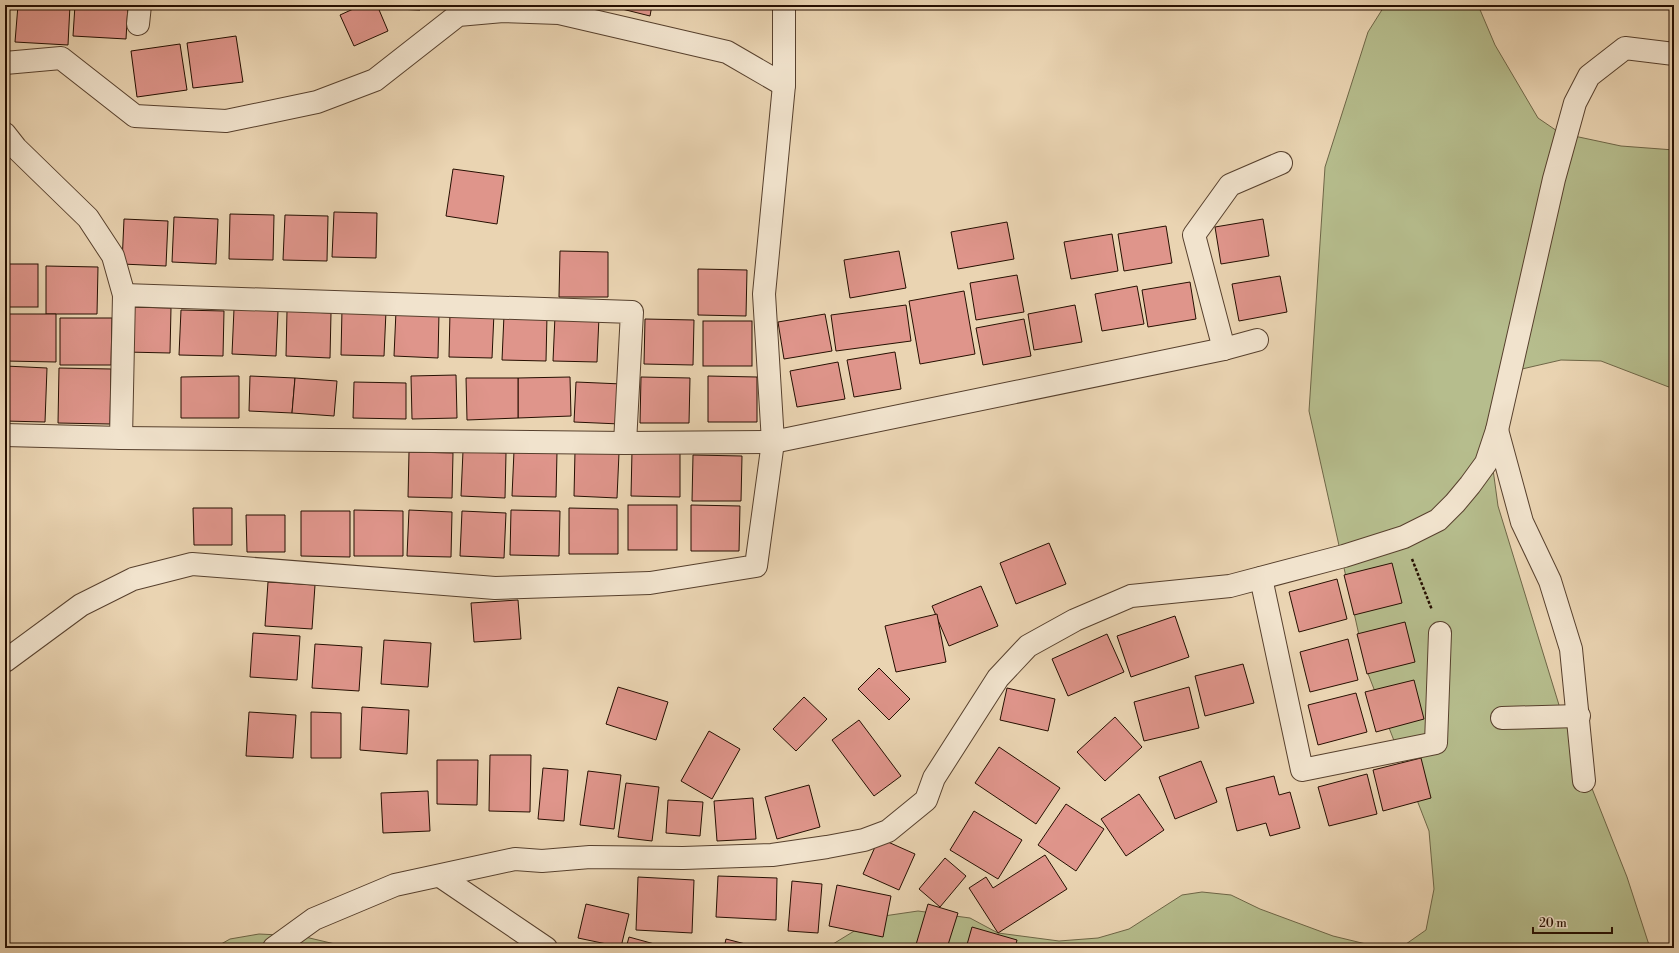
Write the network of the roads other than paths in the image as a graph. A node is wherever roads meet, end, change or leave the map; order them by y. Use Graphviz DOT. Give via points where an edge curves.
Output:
graph roads {
  1 [pos="784,5"];
  2 [pos="1674,54"];
  3 [pos="5,63"];
  4 [pos="784,85"];
  5 [pos="5,134"];
  6 [pos="1281,164"];
  7 [pos="124,296"];
  8 [pos="1257,340"];
  9 [pos="1224,349"];
  10 [pos="1497,430"];
  11 [pos="5,435"];
  12 [pos="121,438"];
  13 [pos="773,442"];
  14 [pos="625,444"];
  15 [pos="1261,578"];
  16 [pos="1440,633"];
  17 [pos="5,661"];
  18 [pos="1579,716"];
  19 [pos="1502,718"];
  20 [pos="1584,781"];
  21 [pos="440,876"];
  22 [pos="274,948"];
  23 [pos="546,948"];
  1 -- 4 [label="street"];
  2 -- 10 [label="street" via="1625,48 1589,76 1575,103 1554,179"];
  3 -- 4 [label="street" via="60,58 135,116 226,121 317,102 375,80 458,15 503,11 559,13 727,52"];
  4 -- 13 [label="street" via="764,294"];
  5 -- 7 [label="street" via="16,148 88,218 113,256"];
  6 -- 9 [label="street" via="1230,185 1194,235"];
  7 -- 12 [label="street"];
  7 -- 14 [label="street" via="632,312"];
  8 -- 9 [label="street"];
  9 -- 13 [label="street"];
  10 -- 15 [label="street" via="1486,462 1470,485 1438,520 1404,537"];
  10 -- 18 [label="street" via="1522,522 1550,581 1571,649"];
  11 -- 12 [label="street"];
  12 -- 14 [label="street"];
  13 -- 14 [label="street"];
  13 -- 17 [label="street" via="756,566 650,583 496,588 192,564 133,579 81,605"];
  15 -- 16 [label="street" via="1302,770 1436,743"];
  15 -- 21 [label="street" via="1230,586 1131,596 1074,620 1028,646 998,678 934,778 926,800 888,831 864,840 772,855 683,858 590,857 542,861 515,859"];
  18 -- 19 [label="street"];
  18 -- 20 [label="street"];
  21 -- 22 [label="street" via="395,885 314,919"];
  21 -- 23 [label="street"];
}
